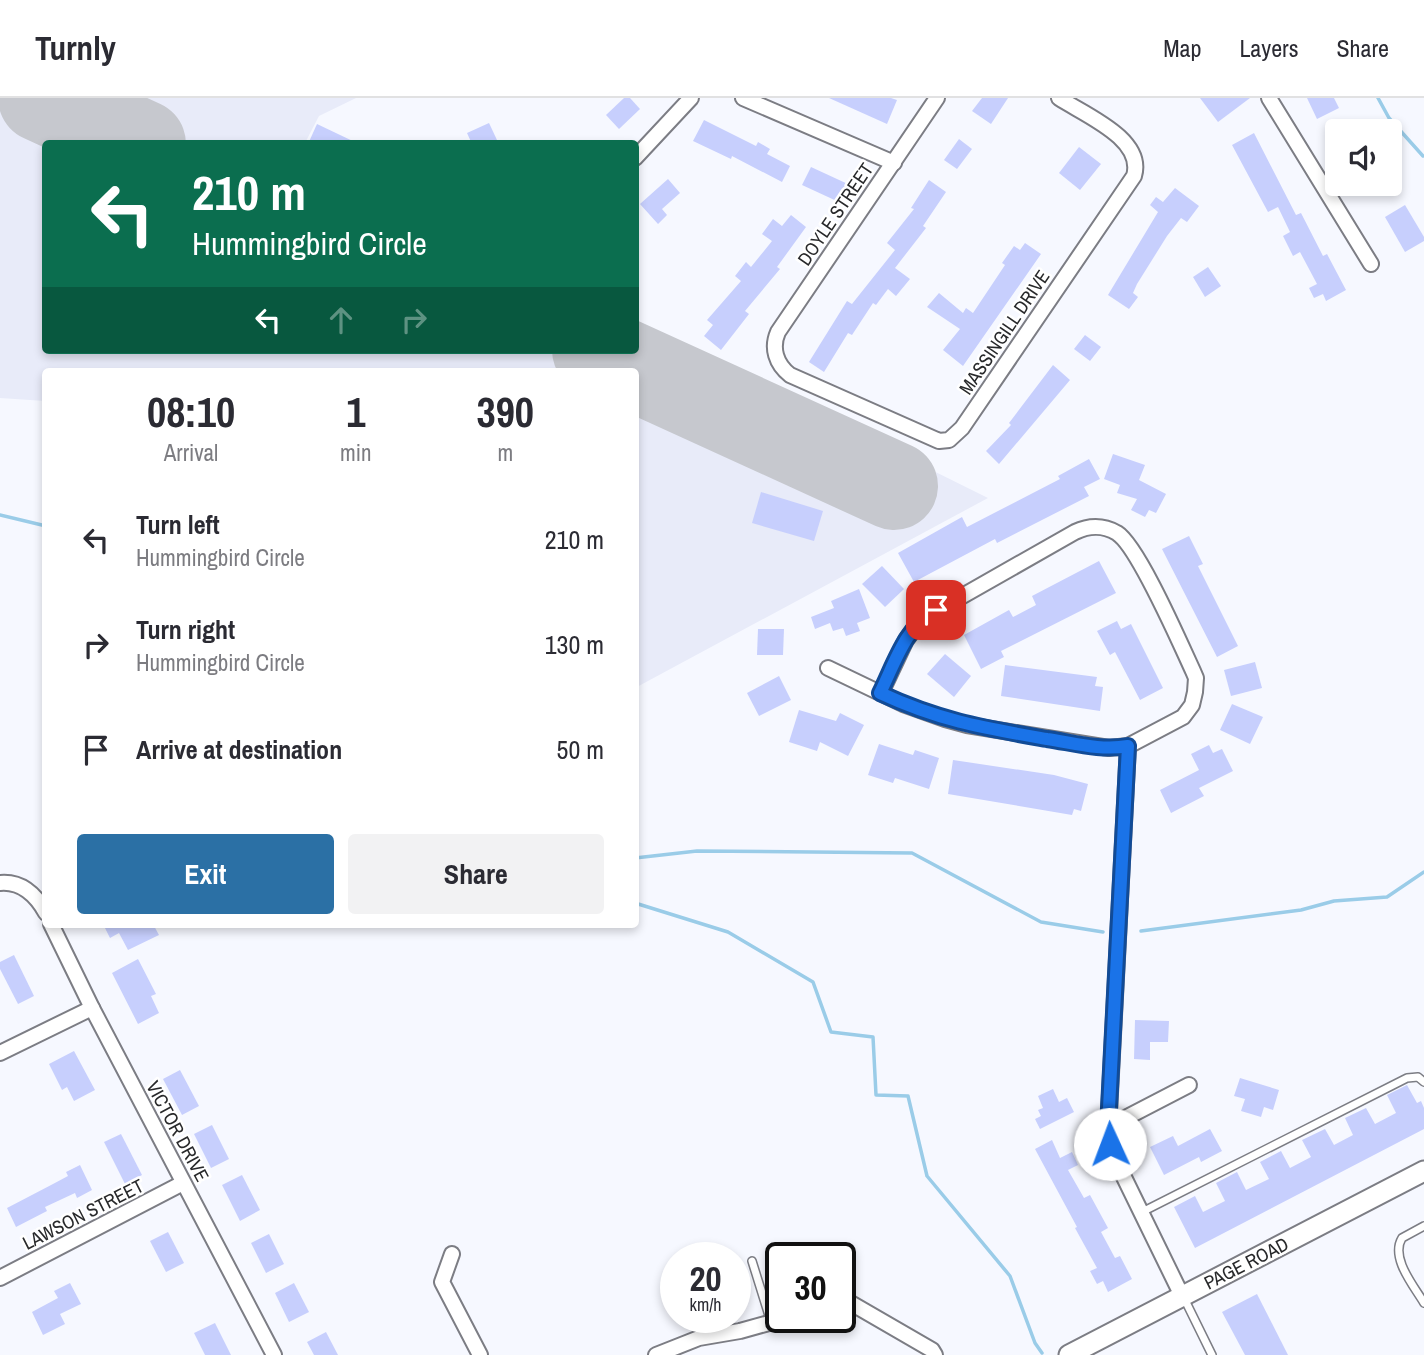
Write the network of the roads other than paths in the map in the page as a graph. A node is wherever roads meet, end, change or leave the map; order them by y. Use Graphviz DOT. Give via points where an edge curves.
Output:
graph roads {
  1 [pos="691,98"];
  2 [pos="743,98"];
  3 [pos="937,98"];
  4 [pos="1059,98"];
  5 [pos="1269,98"];
  6 [pos="639,154"];
  7 [pos="894,163"];
  8 [pos="1371,264"];
  9 [pos="776,355"];
  10 [pos="828,668"];
  11 [pos="880,693"];
  12 [pos="1128,746"];
  13 [pos="0,883"];
  14 [pos="42,907"];
  15 [pos="53,928"];
  16 [pos="92,1008"];
  17 [pos="0,1053"];
  18 [pos="1424,1082"];
  19 [pos="1189,1086"];
  20 [pos="1108,1127"];
  21 [pos="1424,1171"];
  22 [pos="183,1183"];
  23 [pos="1142,1212"];
  24 [pos="1424,1226"];
  25 [pos="452,1254"];
  26 [pos="752,1261"];
  27 [pos="0,1279"];
  28 [pos="1182,1296"];
  29 [pos="765,1303"];
  30 [pos="1424,1303"];
  31 [pos="856,1307"];
  32 [pos="765,1323"];
  33 [pos="914,1348"];
  34 [pos="274,1355"];
  35 [pos="480,1355"];
  36 [pos="656,1355"];
  37 [pos="935,1355"];
  38 [pos="1069,1355"];
  39 [pos="1212,1355"];
  1 -- 6 [label="street"];
  2 -- 7 [label="street"];
  3 -- 7 [label="street, DOYLE STREET"];
  4 -- 9 [label="street, MASSINGILL DRIVE" via="1126,142 1135,172 954,436 933,440 790,375"];
  5 -- 8 [label="street"];
  7 -- 9 [label="street, DOYLE STREET" via="778,332"];
  10 -- 11 [label="street"];
  11 -- 12 [label="street" via="967,725 1100,748"];
  11 -- 12 [label="street" via="906,640 922,619 1075,532 1100,526 1116,533 1133,550 1196,678 1194,698 1183,717"];
  12 -- 20 [label="street"];
  13 -- 14 [label="street" via="16,884 31,892"];
  15 -- 16 [label="street, VICTOR DRIVE"];
  16 -- 17 [label="street"];
  16 -- 22 [label="street, VICTOR DRIVE"];
  18 -- 23 [label="lane" via="1407,1078"];
  19 -- 20 [label="street"];
  20 -- 23 [label="street" via="1114,1157"];
  21 -- 28 [label="street, PAGE ROAD"];
  22 -- 27 [label="street, LAWSON STREET"];
  22 -- 34 [label="street, VICTOR DRIVE"];
  23 -- 28 [label="street"];
  24 -- 30 [label="lane" via="1402,1238 1397,1251"];
  25 -- 35 [label="street" via="442,1282"];
  26 -- 29 [label="lane"];
  28 -- 38 [label="street, PAGE ROAD"];
  28 -- 39 [label="lane"];
  31 -- 33 [label="street"];
  32 -- 36 [label="street" via="699,1338"];
  33 -- 37 [label="street" via="932,1350"];
}
